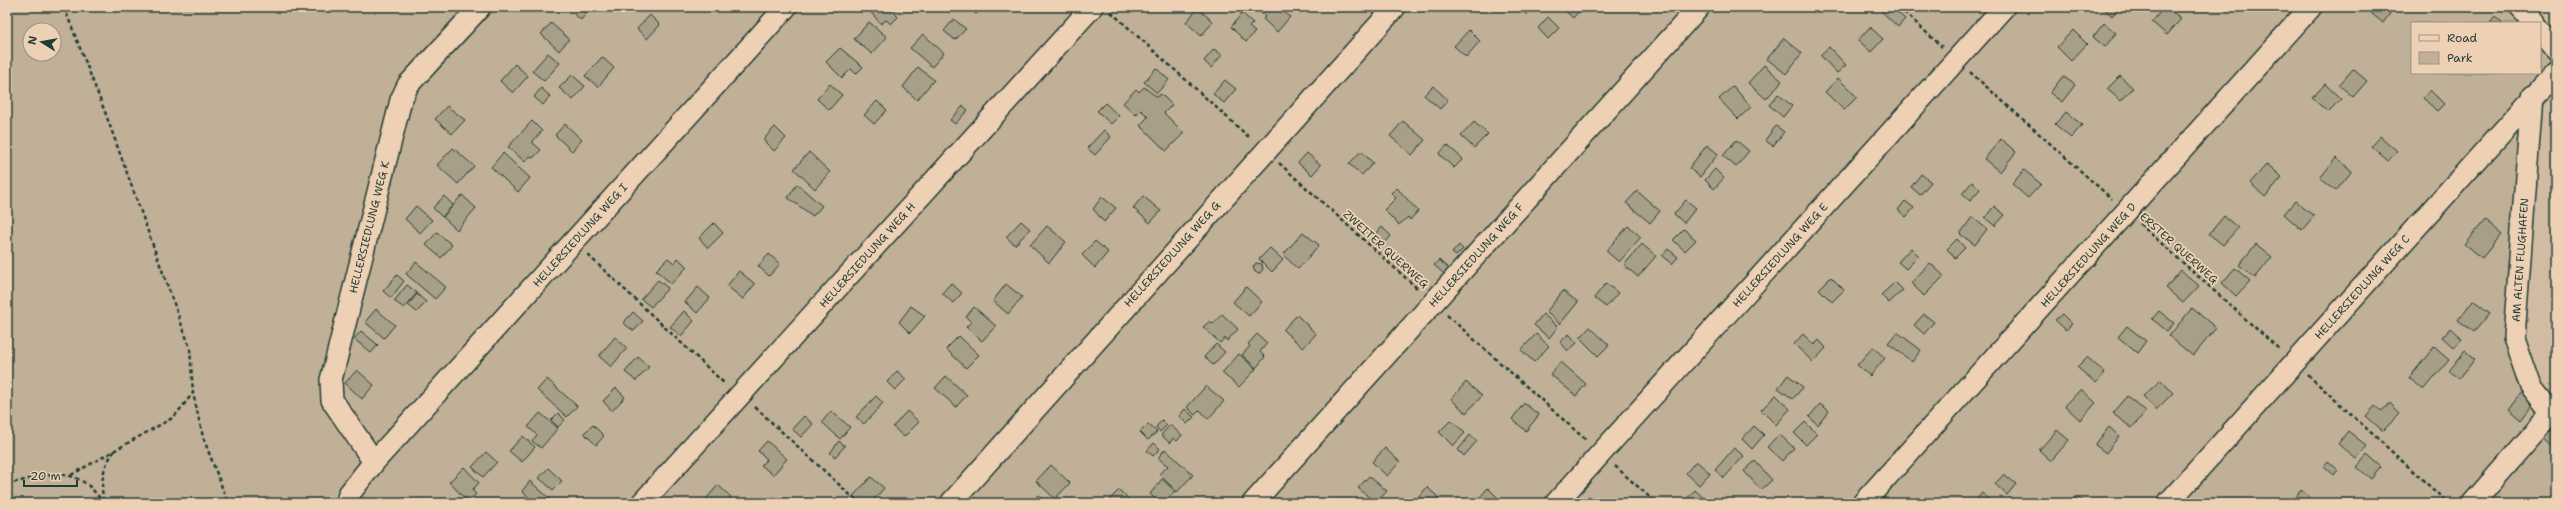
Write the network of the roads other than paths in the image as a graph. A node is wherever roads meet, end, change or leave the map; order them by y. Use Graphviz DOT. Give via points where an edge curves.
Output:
graph roads {
  1 [pos="480,7"];
  2 [pos="786,7"];
  3 [pos="1092,7"];
  4 [pos="1395,7"];
  5 [pos="1699,7"];
  6 [pos="2004,7"];
  7 [pos="2311,7"];
  8 [pos="2520,7"];
  9 [pos="2533,22"];
  10 [pos="2541,31"];
  11 [pos="2556,49"];
  12 [pos="2556,72"];
  13 [pos="2532,96"];
  14 [pos="2554,417"];
  15 [pos="374,462"];
  16 [pos="347,503"];
  17 [pos="642,503"];
  18 [pos="951,503"];
  19 [pos="1253,503"];
  20 [pos="1556,503"];
  21 [pos="1863,503"];
  22 [pos="2168,503"];
  23 [pos="2472,503"];
  1 -- 15 [label="lane, HELLERSIEDLUNG WEG K" via="408,85 401,100 331,380 332,400"];
  2 -- 15 [label="lane, HELLERSIEDLUNG WEG I"];
  3 -- 17 [label="lane, HELLERSIEDLUNG WEG H"];
  4 -- 18 [label="lane, HELLERSIEDLUNG WEG G"];
  5 -- 19 [label="lane, HELLERSIEDLUNG WEG F"];
  6 -- 20 [label="lane, HELLERSIEDLUNG WEG E"];
  7 -- 21 [label="lane, HELLERSIEDLUNG WEG D"];
  8 -- 9 [label="lane"];
  10 -- 11 [label="lane"];
  12 -- 13 [label="lane, HELLERSIEDLUNG WEG C"];
  13 -- 14 [label="lane, AM ALTEN FLUGHAFEN" via="2514,338 2531,387"];
  13 -- 22 [label="lane, HELLERSIEDLUNG WEG C"];
  14 -- 23 [label="lane"];
  15 -- 16 [label="lane, HELLERSIEDLUNG WEG I" via="349,494"];
}
